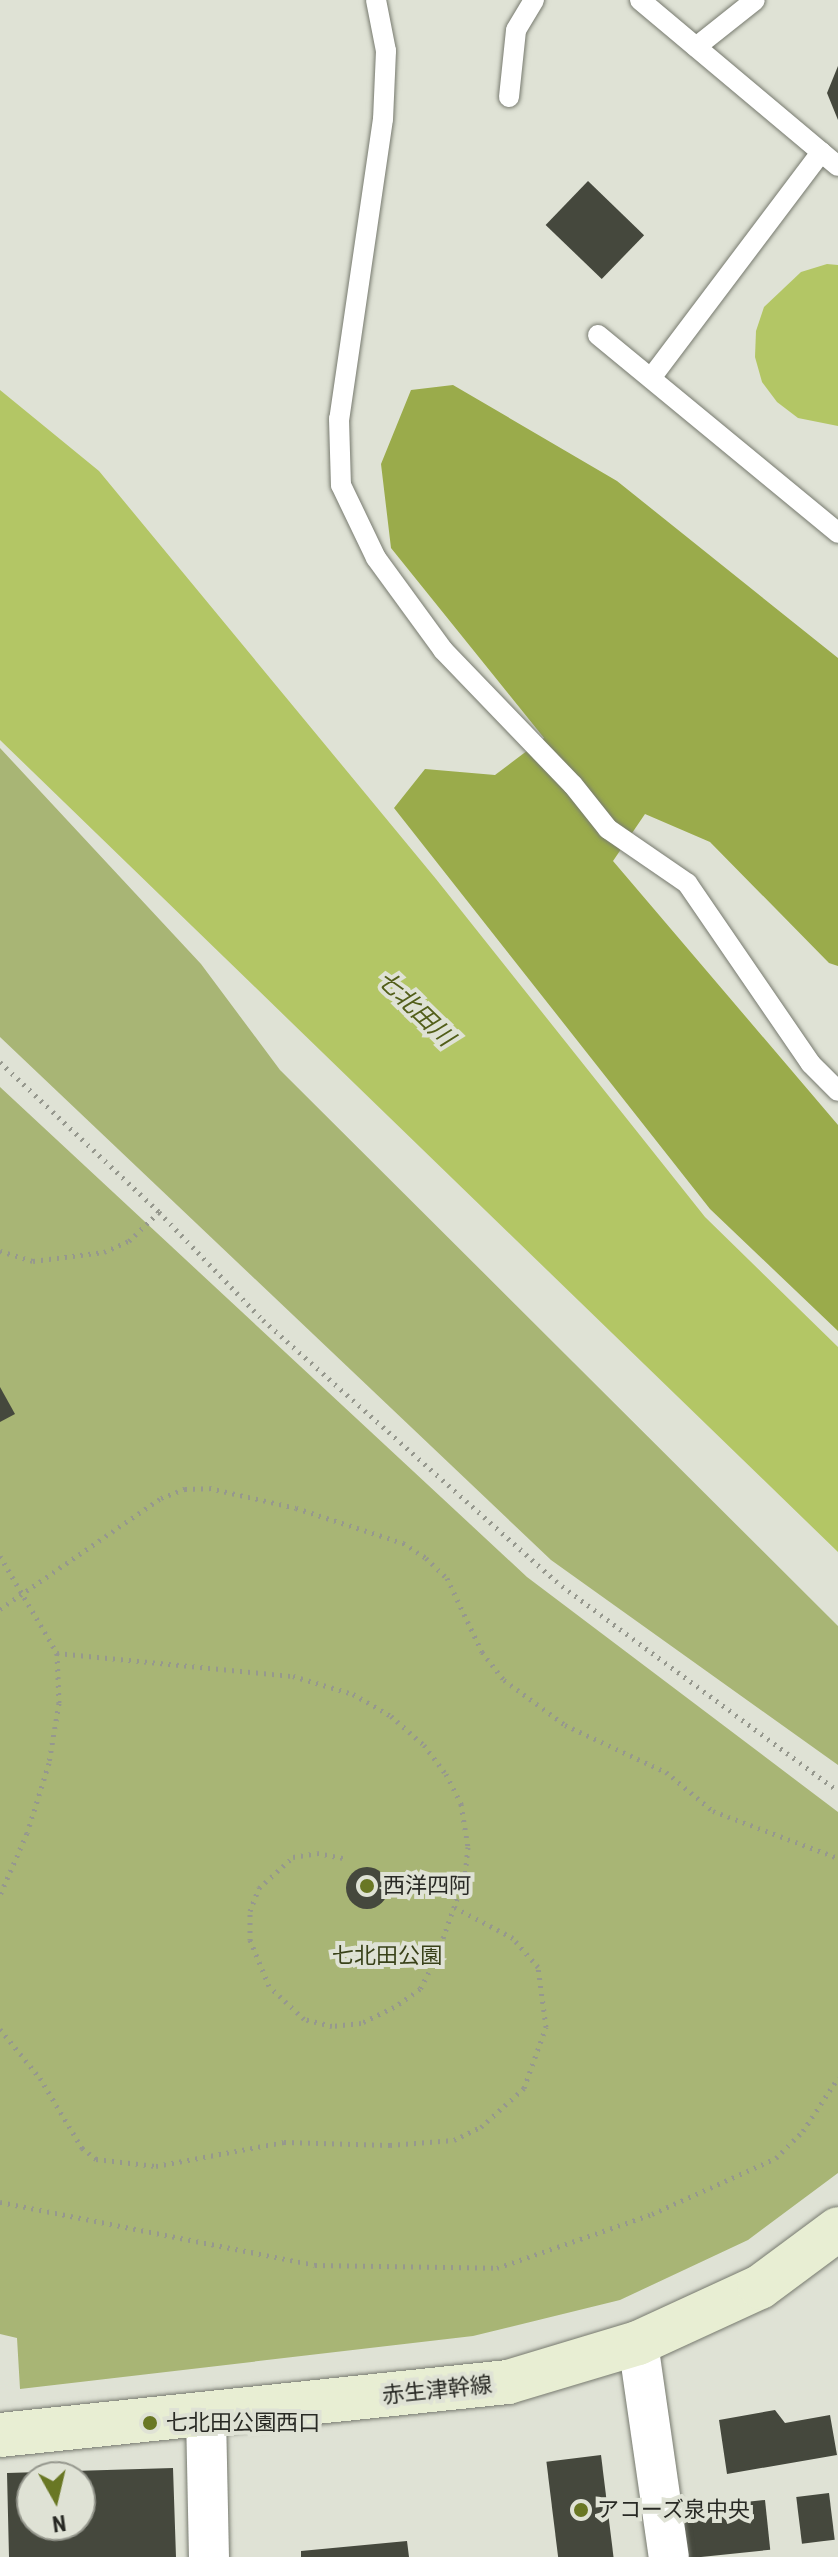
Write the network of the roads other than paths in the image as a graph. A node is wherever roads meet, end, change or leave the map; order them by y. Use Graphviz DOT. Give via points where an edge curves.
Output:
graph roads {
  1 [pos="376,0"];
  2 [pos="534,0"];
  3 [pos="640,0"];
  4 [pos="755,0"];
  5 [pos="696,47"];
  6 [pos="509,97"];
  7 [pos="821,152"];
  8 [pos="838,166"];
  9 [pos="598,335"];
  10 [pos="651,378"];
  11 [pos="838,533"];
  12 [pos="838,1091"];
  13 [pos="838,2229"];
  14 [pos="638,2343"];
  15 [pos="206,2415"];
  16 [pos="0,2435"];
  17 [pos="209,2557"];
  18 [pos="669,2557"];
  1 -- 12 [label="lane" via="386,51 383,119 339,419 341,485 376,558 443,650 573,785 608,829 687,883 802,1051"];
  2 -- 6 [label="lane" via="516,30"];
  3 -- 5 [label="lane"];
  4 -- 5 [label="lane"];
  5 -- 7 [label="lane"];
  7 -- 8 [label="lane"];
  7 -- 10 [label="lane"];
  9 -- 10 [label="lane"];
  10 -- 11 [label="lane"];
  13 -- 14 [label="street, 赤生津幹線" via="760,2287"];
  14 -- 15 [label="street, 赤生津幹線" via="508,2382"];
  14 -- 18 [label="street"];
  15 -- 16 [label="street, 赤生津幹線"];
  15 -- 17 [label="street"];
}
